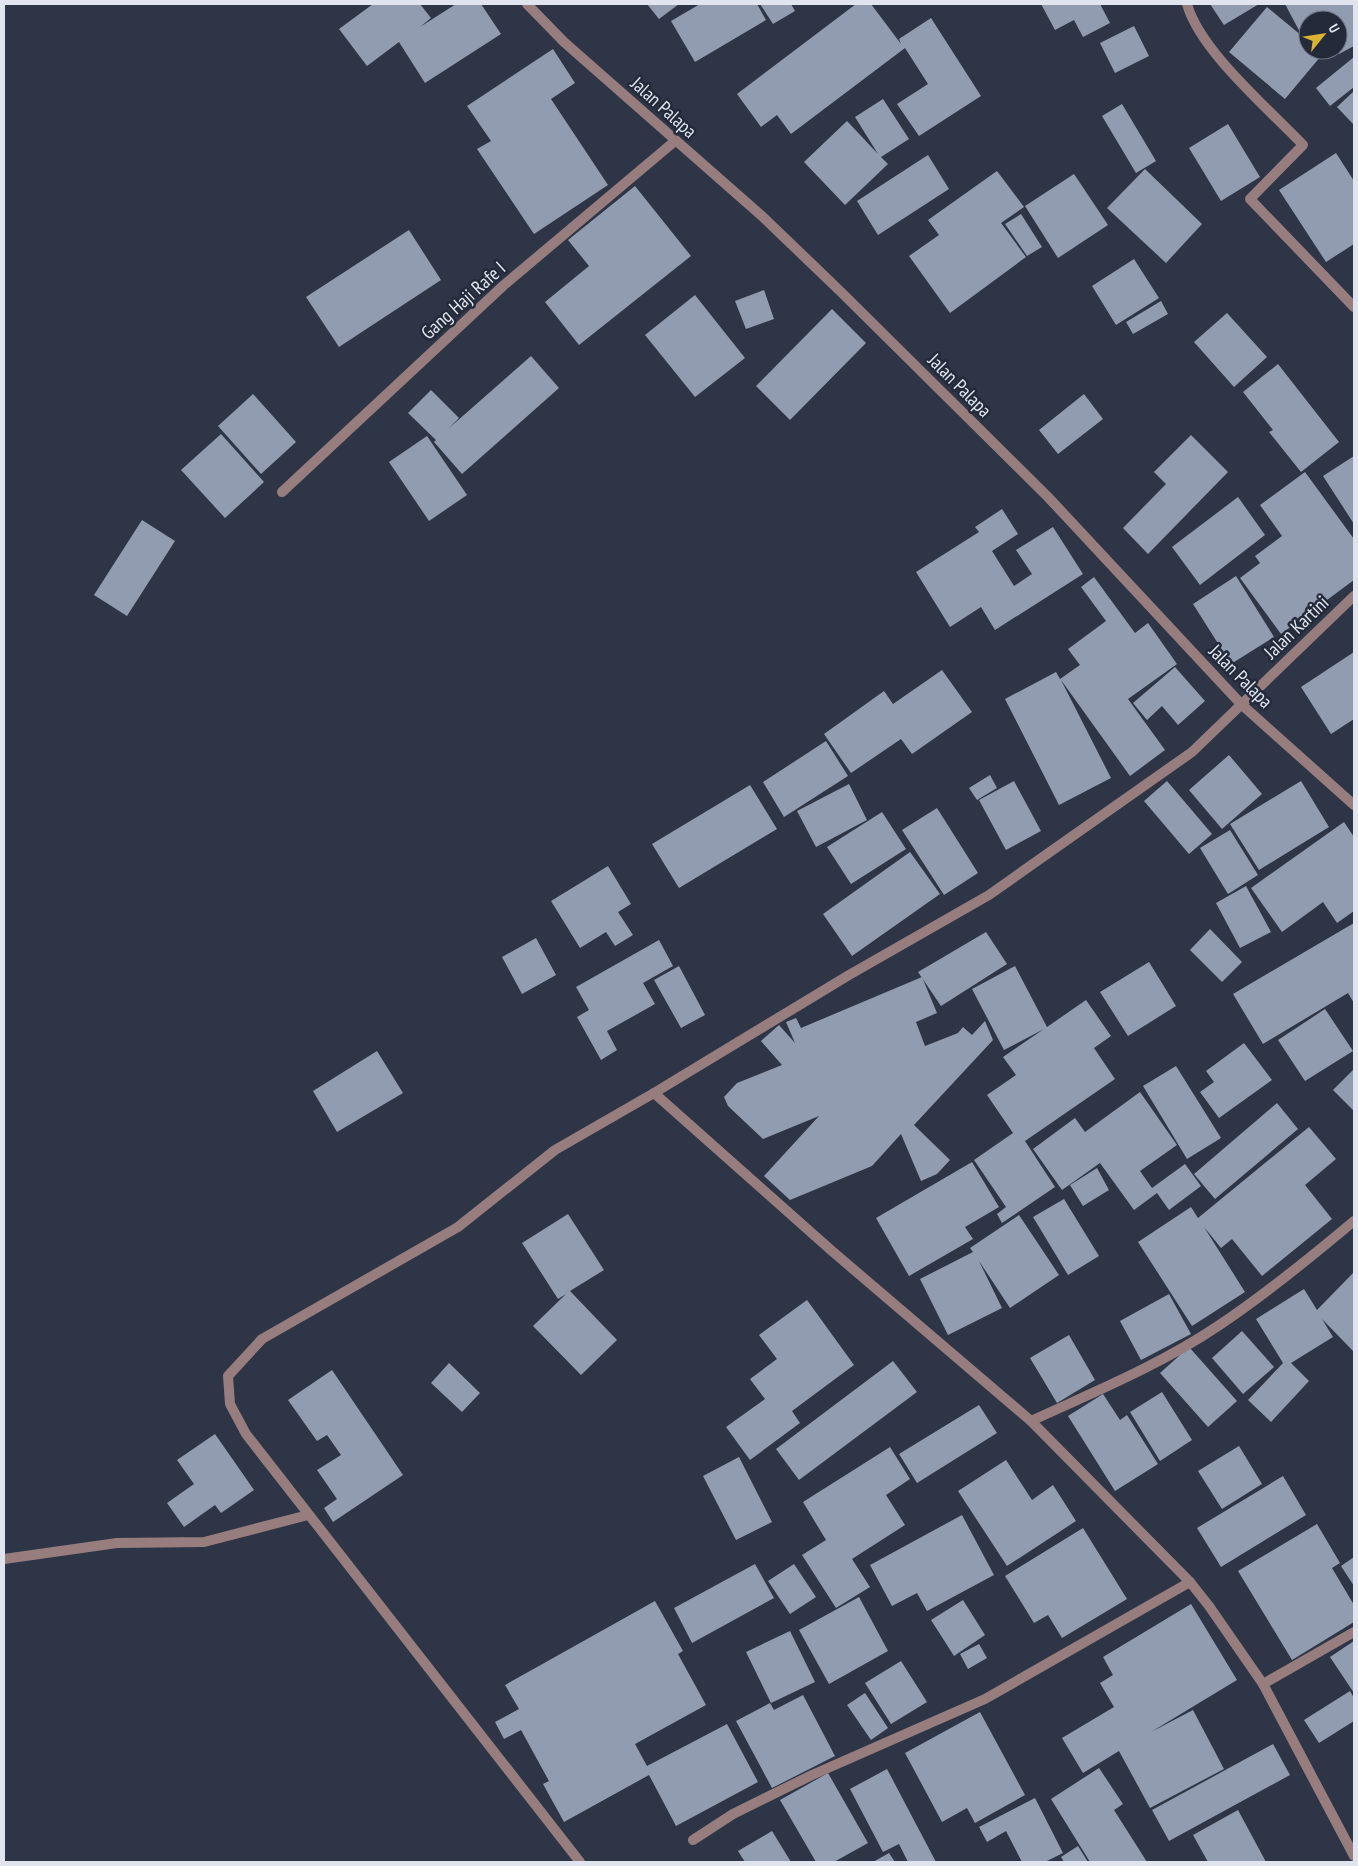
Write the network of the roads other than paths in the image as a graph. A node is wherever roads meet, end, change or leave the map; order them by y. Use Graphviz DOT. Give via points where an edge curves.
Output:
graph roads {
  1 [pos="527,4"];
  2 [pos="1188,4"];
  3 [pos="675,141"];
  4 [pos="1354,307"];
  5 [pos="282,492"];
  6 [pos="1354,596"];
  7 [pos="1241,704"];
  8 [pos="1354,805"];
  9 [pos="654,1093"];
  10 [pos="1354,1221"];
  11 [pos="1031,1421"];
  12 [pos="308,1514"];
  13 [pos="4,1559"];
  14 [pos="1190,1582"];
  15 [pos="1354,1632"];
  16 [pos="1262,1684"];
  17 [pos="692,1840"];
  18 [pos="1354,1856"];
  19 [pos="580,1862"];
  1 -- 3 [label="street, Jalan Palapa" via="564,42"];
  2 -- 4 [label="street" via="1191,16 1209,47 1303,146 1250,199"];
  3 -- 5 [label="street, Gang Haji Rafe I" via="504,285"];
  3 -- 7 [label="street, Jalan Palapa" via="770,224 1048,497"];
  6 -- 7 [label="street, Jalan Kartini"];
  7 -- 8 [label="street, Jalan Palapa"];
  7 -- 9 [label="street, Jalan Kartini" via="1192,752 989,895"];
  9 -- 11 [label="street"];
  9 -- 12 [label="street, Jalan Kartini" via="555,1150 458,1227 262,1339 228,1376 230,1404 246,1434"];
  10 -- 11 [label="street" via="1217,1326 1130,1376"];
  11 -- 14 [label="street"];
  12 -- 13 [label="street" via="204,1542 117,1543"];
  12 -- 19 [label="street, Jalan Kartini"];
  14 -- 16 [label="street"];
  14 -- 17 [label="street" via="985,1698 812,1775 733,1814"];
  15 -- 16 [label="street"];
  16 -- 18 [label="street"];
}
